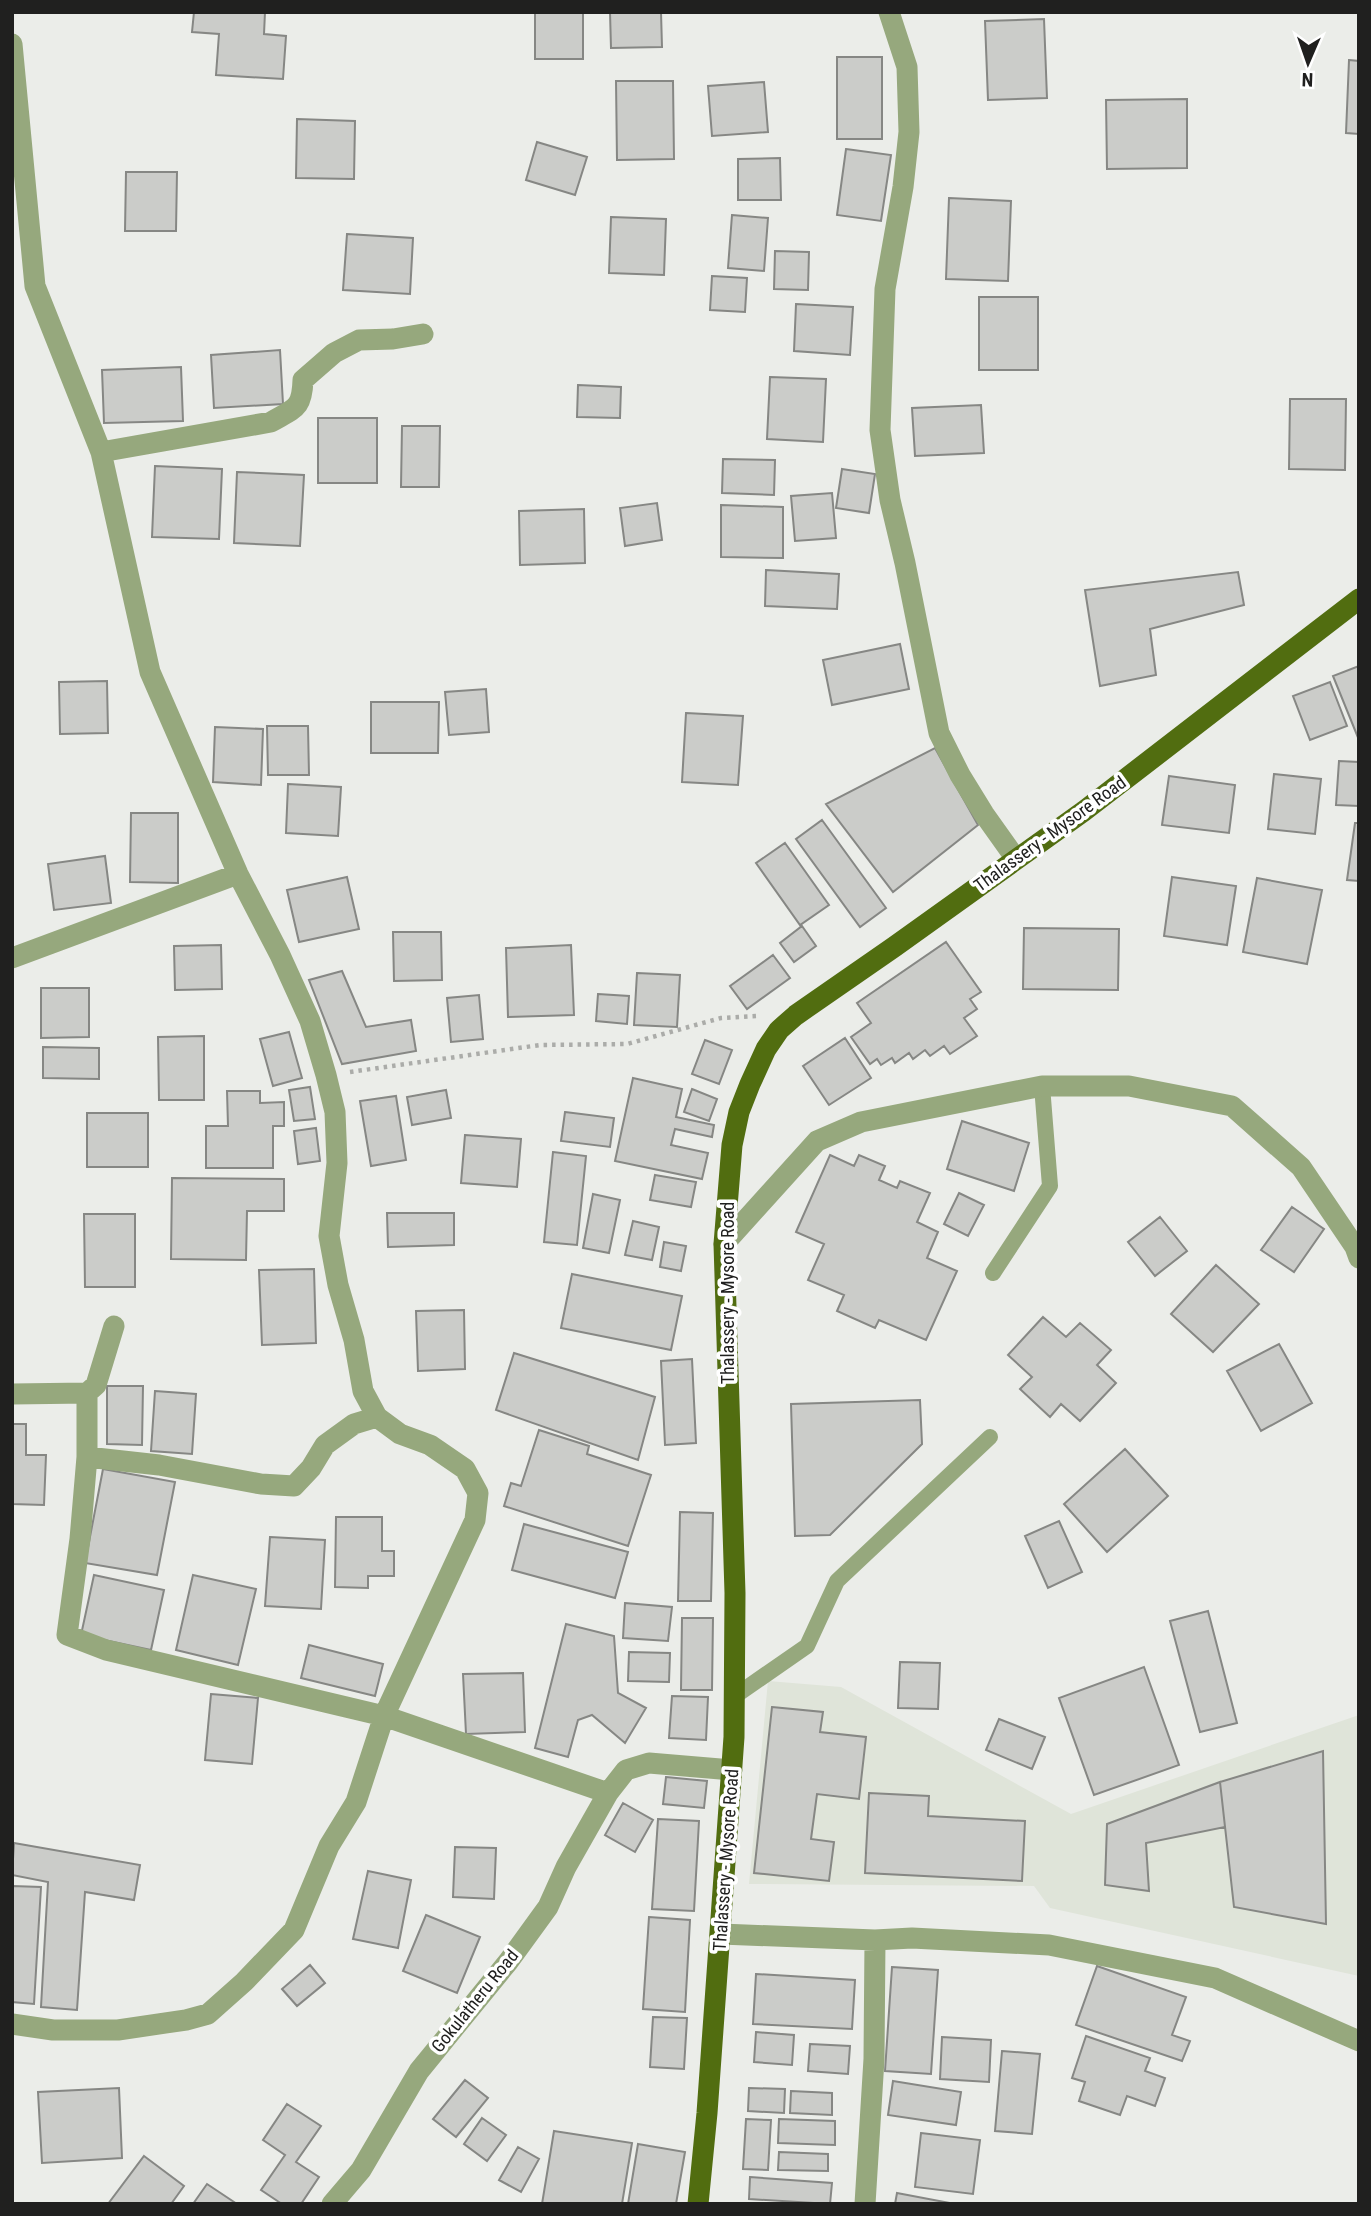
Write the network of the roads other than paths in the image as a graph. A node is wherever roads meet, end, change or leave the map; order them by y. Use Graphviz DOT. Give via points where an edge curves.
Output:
graph roads {
  1 [pos="889,12"];
  2 [pos="12,44"];
  3 [pos="423,334"];
  4 [pos="101,452"];
  5 [pos="1359,599"];
  6 [pos="1016,859"];
  7 [pos="238,874"];
  8 [pos="12,958"];
  9 [pos="1042,1086"];
  10 [pos="724,1244"];
  11 [pos="1359,1258"];
  12 [pos="993,1273"];
  13 [pos="114,1326"];
  14 [pos="87,1393"];
  15 [pos="12,1394"];
  16 [pos="377,1417"];
  17 [pos="990,1437"];
  18 [pos="87,1457"];
  19 [pos="735,1696"];
  20 [pos="384,1716"];
  21 [pos="732,1770"];
  22 [pos="608,1793"];
  23 [pos="721,1934"];
  24 [pos="875,1940"];
  25 [pos="12,2024"];
  26 [pos="1359,2041"];
  27 [pos="332,2204"];
  28 [pos="698,2204"];
  29 [pos="865,2204"];
  1 -- 6 [label="street" via="907,66 909,132 885,289 880,430 890,500 939,733 960,775"];
  2 -- 4 [label="street" via="34,286"];
  3 -- 4 [label="street" via="359,341 334,353 303,380 302,398 294,409 271,422"];
  4 -- 7 [label="street" via="150,672"];
  5 -- 6 [label="main road, Thalassery - Mysore Road"];
  6 -- 10 [label="main road, Thalassery - Mysore Road" via="779,1030 739,1112"];
  7 -- 8 [label="street"];
  7 -- 16 [label="street" via="310,1021 327,1075 335,1112 337,1163 328,1236 363,1391"];
  9 -- 10 [label="street" via="861,1122 817,1141"];
  9 -- 11 [label="street" via="1129,1086 1232,1106 1301,1167"];
  9 -- 12 [label="lane" via="1051,1186"];
  10 -- 19 [label="main road, Thalassery - Mysore Road"];
  13 -- 14 [label="street" via="96,1385"];
  14 -- 15 [label="street"];
  14 -- 18 [label="street"];
  16 -- 18 [label="street" via="354,1424 325,1445 294,1486"];
  16 -- 20 [label="street" via="465,1469 478,1493 475,1520"];
  17 -- 19 [label="lane" via="837,1581 807,1646"];
  18 -- 20 [label="street" via="66,1635 106,1650"];
  19 -- 21 [label="main road, Thalassery - Mysore Road"];
  20 -- 22 [label="street"];
  20 -- 25 [label="street" via="356,1802 329,1846 294,1930 208,2014 118,2030 53,2030"];
  21 -- 22 [label="street, Gokulatheru Road" via="649,1763 626,1770"];
  21 -- 23 [label="main road, Thalassery - Mysore Road"];
  22 -- 27 [label="street, Gokulatheru Road" via="548,1907 419,2071 361,2170"];
  23 -- 24 [label="street"];
  23 -- 28 [label="main road, Thalassery - Mysore Road"];
  24 -- 26 [label="street" via="1049,1945 1215,1978"];
  24 -- 29 [label="street" via="874,2059"];
}
